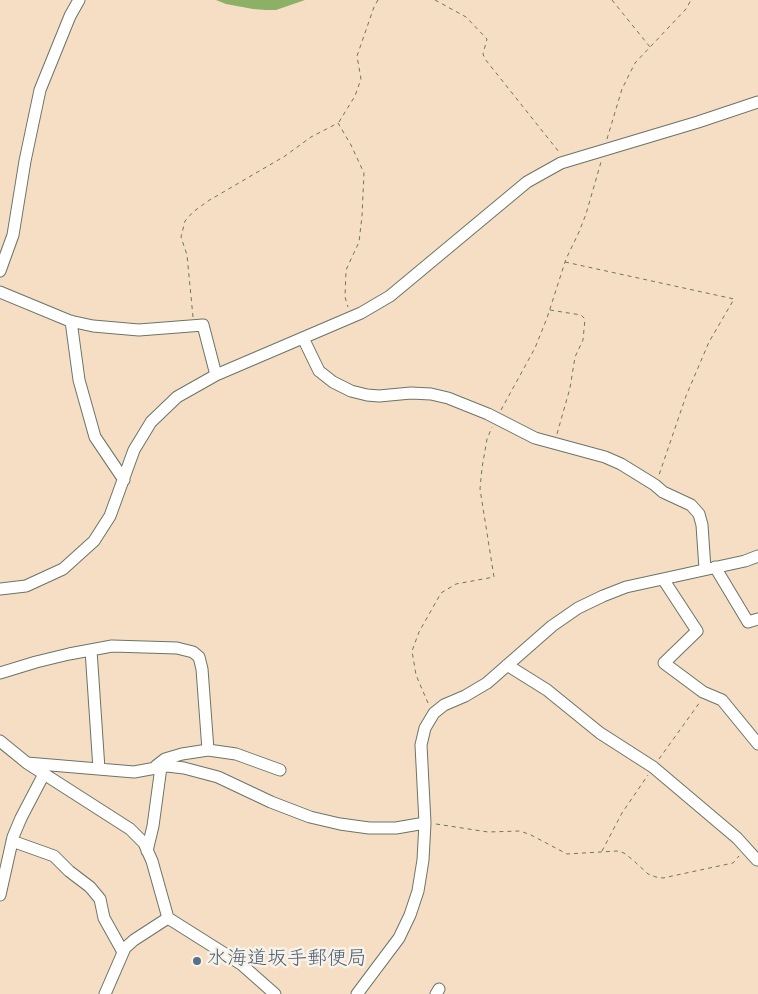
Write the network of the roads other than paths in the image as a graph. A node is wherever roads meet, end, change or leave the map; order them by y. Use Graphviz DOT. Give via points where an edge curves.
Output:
graph roads {
  1 [pos="79,0"];
  2 [pos="758,102"];
  3 [pos="0,271"];
  4 [pos="0,292"];
  5 [pos="71,321"];
  6 [pos="303,338"];
  7 [pos="216,375"];
  8 [pos="124,480"];
  9 [pos="758,556"];
  10 [pos="710,568"];
  11 [pos="663,579"];
  12 [pos="0,589"];
  13 [pos="758,619"];
  14 [pos="91,650"];
  15 [pos="507,665"];
  16 [pos="0,673"];
  17 [pos="0,741"];
  18 [pos="758,744"];
  19 [pos="208,750"];
  20 [pos="27,763"];
  21 [pos="156,768"];
  22 [pos="99,769"];
  23 [pos="280,770"];
  24 [pos="44,774"];
  25 [pos="425,823"];
  26 [pos="12,841"];
  27 [pos="147,851"];
  28 [pos="758,863"];
  29 [pos="0,895"];
  30 [pos="168,918"];
  31 [pos="123,952"];
  32 [pos="105,994"];
  33 [pos="276,994"];
  34 [pos="356,994"];
  1 -- 3 [label="street" via="40,90 13,235"];
  2 -- 6 [label="street" via="566,161 526,182 390,296 361,313"];
  4 -- 5 [label="street"];
  5 -- 7 [label="street" via="139,330 203,326"];
  5 -- 8 [label="street" via="79,380 95,437"];
  6 -- 7 [label="street"];
  6 -- 10 [label="street" via="319,371 351,391 379,396 411,393 448,398 535,438 621,464 663,492 691,505 699,514"];
  7 -- 8 [label="street" via="177,397 151,422 134,450"];
  8 -- 12 [label="street" via="110,516 94,541 62,569 26,586"];
  9 -- 10 [label="street"];
  10 -- 11 [label="street"];
  10 -- 13 [label="street" via="748,622"];
  11 -- 15 [label="street" via="626,587 578,608"];
  11 -- 18 [label="street" via="697,631 664,663 703,692 722,700"];
  14 -- 16 [label="street"];
  14 -- 19 [label="street" via="112,646 177,648 199,657"];
  14 -- 22 [label="street"];
  15 -- 25 [label="street" via="487,683 444,705 425,728 421,745"];
  15 -- 28 [label="street" via="653,767 737,838"];
  17 -- 20 [label="street"];
  19 -- 21 [label="street" via="165,759"];
  19 -- 23 [label="street" via="236,754"];
  20 -- 22 [label="street"];
  20 -- 24 [label="street"];
  21 -- 22 [label="street" via="134,772"];
  21 -- 25 [label="street" via="184,768 218,777 271,802 340,824 396,828"];
  21 -- 27 [label="street" via="153,826"];
  24 -- 26 [label="street"];
  24 -- 27 [label="street" via="130,829"];
  25 -- 34 [label="street" via="418,891 410,915 399,938"];
  26 -- 29 [label="street"];
  26 -- 31 [label="street" via="54,856 90,887 100,900 104,918"];
  27 -- 30 [label="street"];
  30 -- 31 [label="street" via="134,940"];
  30 -- 33 [label="street" via="242,964"];
  31 -- 32 [label="street"];
}
